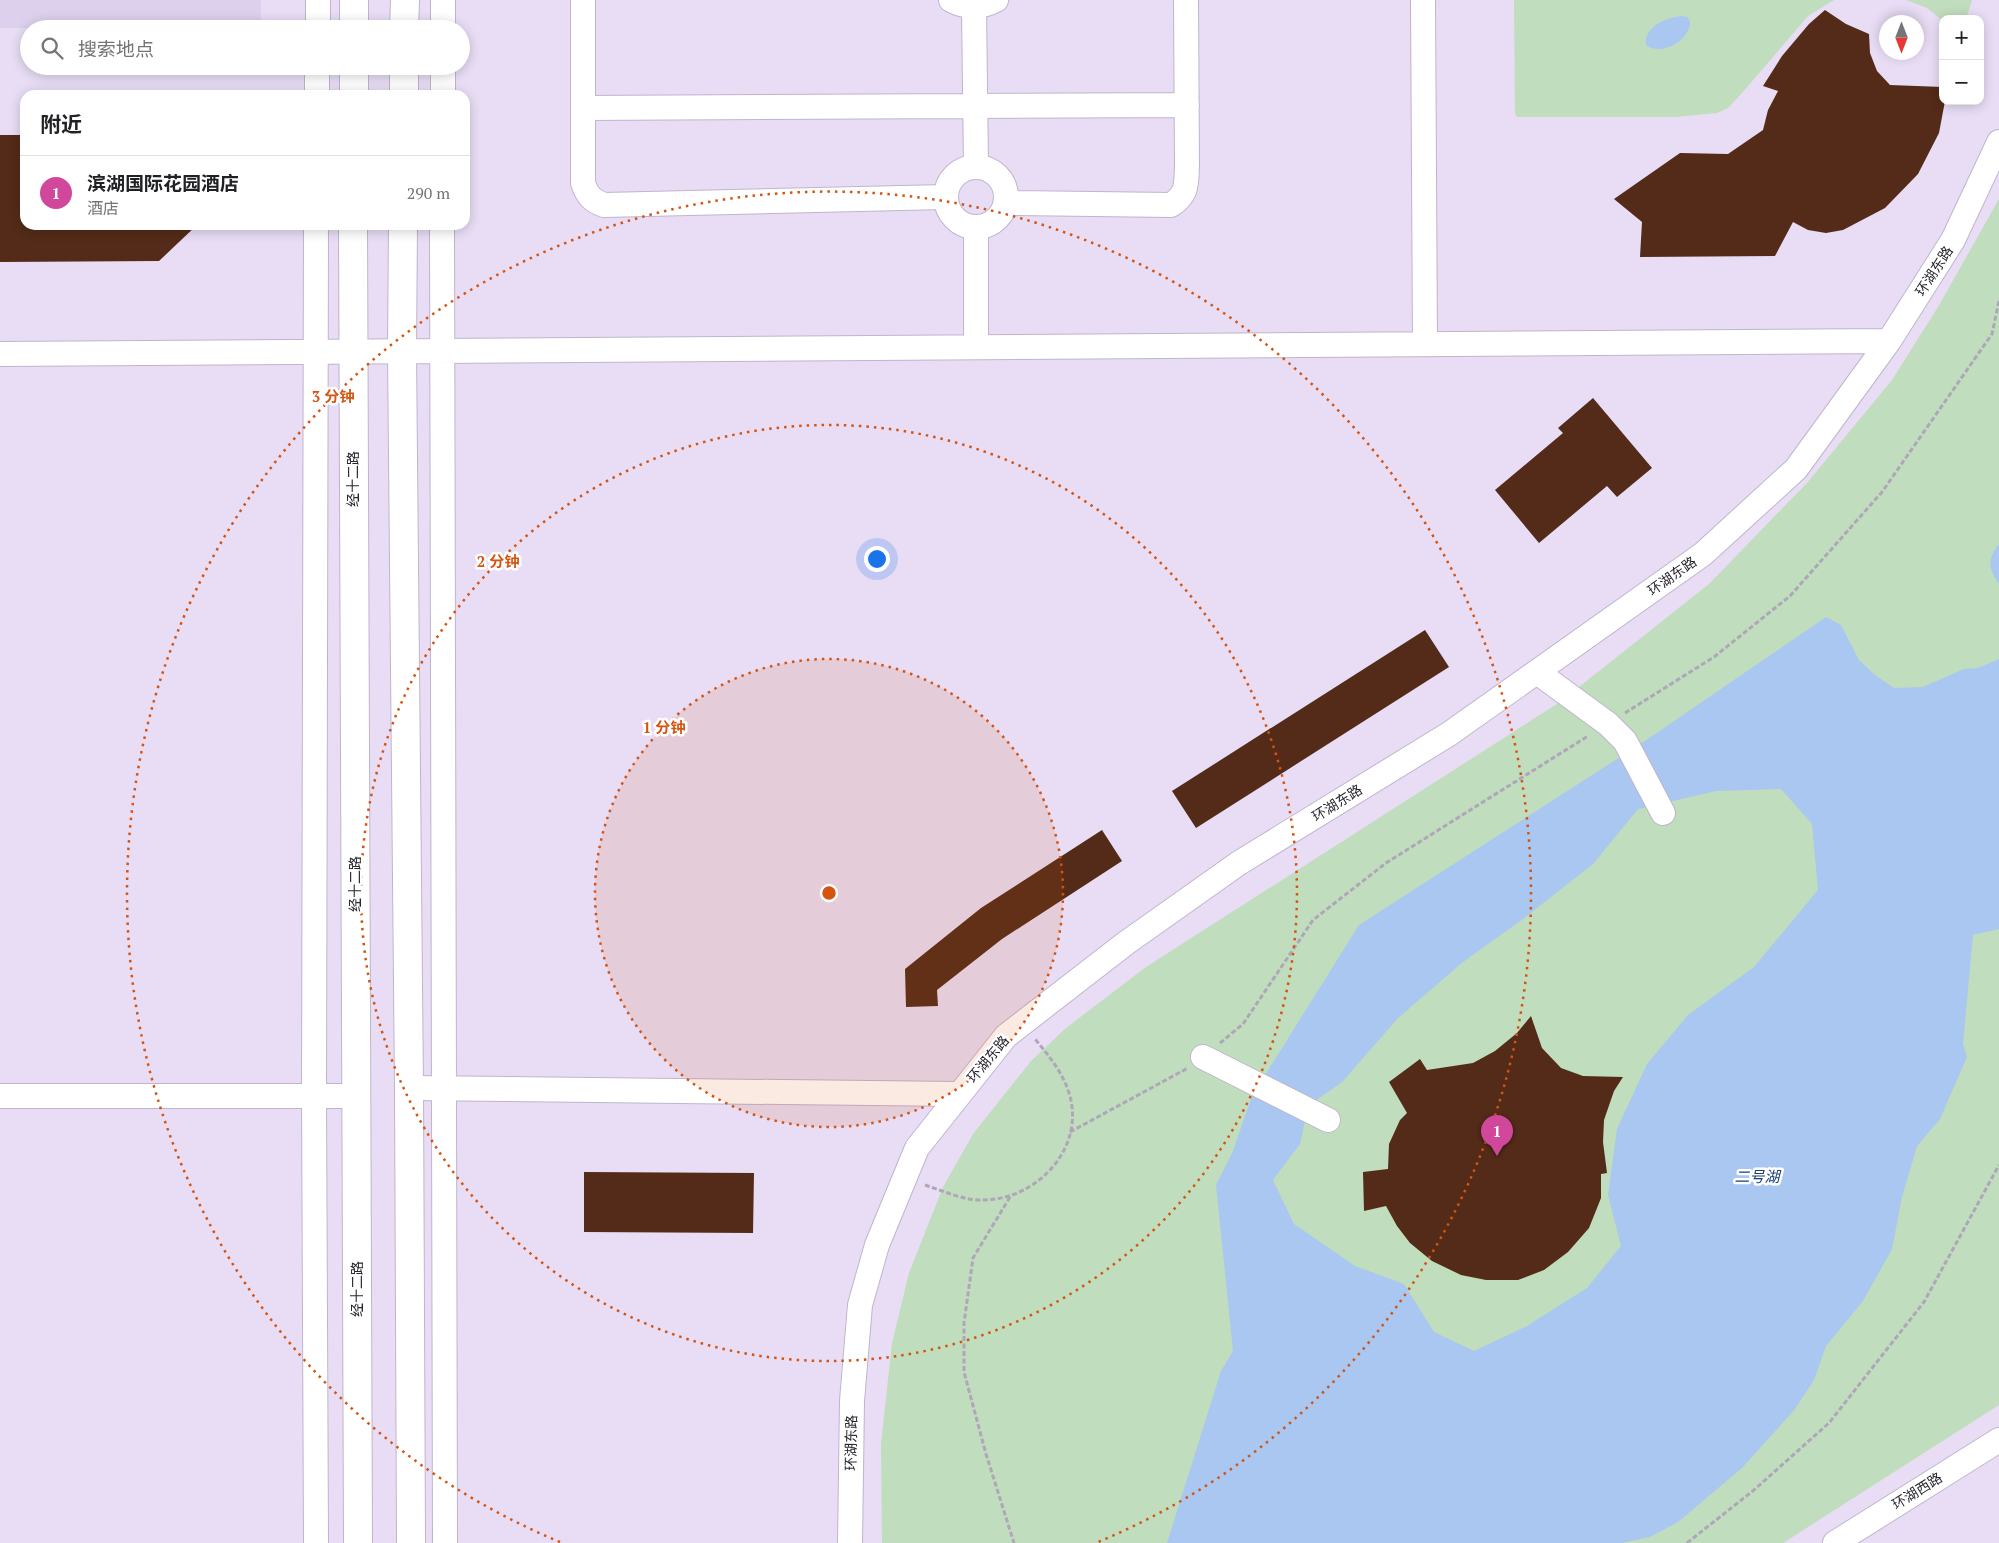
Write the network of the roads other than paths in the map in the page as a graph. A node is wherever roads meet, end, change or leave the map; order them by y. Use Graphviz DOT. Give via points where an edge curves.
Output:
graph roads {
  1 [pos="318,0"];
  2 [pos="354,0"];
  3 [pos="404,0"];
  4 [pos="443,0"];
  5 [pos="583,0"];
  6 [pos="951,0"];
  7 [pos="996,0"];
  8 [pos="1186,0"];
  9 [pos="1423,0"];
  10 [pos="974,6"];
  11 [pos="318,20"];
  12 [pos="354,20"];
  13 [pos="404,20"];
  14 [pos="443,20"];
  15 [pos="318,75"];
  16 [pos="354,75"];
  17 [pos="404,75"];
  18 [pos="443,75"];
  19 [pos="317,90"];
  20 [pos="354,90"];
  21 [pos="404,90"];
  22 [pos="443,90"];
  23 [pos="1187,105"];
  24 [pos="975,107"];
  25 [pos="583,108"];
  26 [pos="1999,142"];
  27 [pos="976,167"];
  28 [pos="946,197"];
  29 [pos="1006,203"];
  30 [pos="976,228"];
  31 [pos="316,230"];
  32 [pos="353,230"];
  33 [pos="403,230"];
  34 [pos="442,230"];
  35 [pos="1889,341"];
  36 [pos="1425,344"];
  37 [pos="976,347"];
  38 [pos="314,351"];
  39 [pos="441,351"];
  40 [pos="353,352"];
  41 [pos="402,352"];
  42 [pos="0,354"];
  43 [pos="1536,672"];
  44 [pos="1663,813"];
  45 [pos="1203,1058"];
  46 [pos="409,1088"];
  47 [pos="443,1088"];
  48 [pos="958,1094"];
  49 [pos="0,1096"];
  50 [pos="314,1096"];
  51 [pos="356,1096"];
  52 [pos="1328,1120"];
  53 [pos="1999,1440"];
  54 [pos="316,1543"];
  55 [pos="358,1543"];
  56 [pos="411,1543"];
  57 [pos="445,1543"];
  58 [pos="850,1543"];
  59 [pos="1835,1543"];
  1 -- 11 [label="street"];
  2 -- 12 [label="main road"];
  3 -- 13 [label="main road"];
  4 -- 14 [label="street"];
  5 -- 25 [label="street"];
  6 -- 10 [label="street"];
  7 -- 10 [label="street"];
  8 -- 23 [label="street"];
  9 -- 36 [label="street"];
  10 -- 24 [label="street"];
  15 -- 19 [label="street"];
  16 -- 20 [label="main road"];
  17 -- 21 [label="main road"];
  18 -- 22 [label="street"];
  23 -- 24 [label="street"];
  23 -- 29 [label="street" via="1185,193 1171,206"];
  24 -- 25 [label="street"];
  24 -- 27 [label="street"];
  25 -- 28 [label="street" via="583,183 590,198 604,205"];
  26 -- 35 [label="street, 环湖东路" via="1954,240"];
  27 -- 28 [label="street" via="958,172 947,188"];
  27 -- 29 [label="street" via="986,168 1001,180"];
  28 -- 30 [label="street" via="951,215 958,222"];
  29 -- 30 [label="street" via="994,222"];
  30 -- 37 [label="street"];
  31 -- 38 [label="street"];
  32 -- 40 [label="main road, 经十二路"];
  33 -- 41 [label="main road"];
  34 -- 39 [label="street"];
  35 -- 36 [label="street"];
  35 -- 43 [label="street, 环湖东路" via="1796,470 1703,554"];
  36 -- 37 [label="street"];
  37 -- 39 [label="street"];
  38 -- 40 [label="street"];
  38 -- 42 [label="street"];
  38 -- 50 [label="street"];
  39 -- 41 [label="street"];
  39 -- 47 [label="street"];
  40 -- 41 [label="street"];
  40 -- 51 [label="main road, 经十二路"];
  41 -- 46 [label="main road"];
  43 -- 44 [label="street" via="1608,724 1625,741"];
  43 -- 48 [label="street, 环湖东路" via="1449,734 1239,863 1126,943 1006,1036"];
  45 -- 52 [label="street"];
  46 -- 47 [label="street"];
  46 -- 56 [label="main road"];
  47 -- 48 [label="street"];
  47 -- 57 [label="street"];
  48 -- 58 [label="street, 环湖东路" via="917,1148 876,1244 860,1305 852,1401"];
  49 -- 50 [label="street"];
  50 -- 51 [label="street"];
  50 -- 54 [label="street"];
  51 -- 55 [label="main road, 经十二路"];
  53 -- 59 [label="street, 环湖西路"];
}
